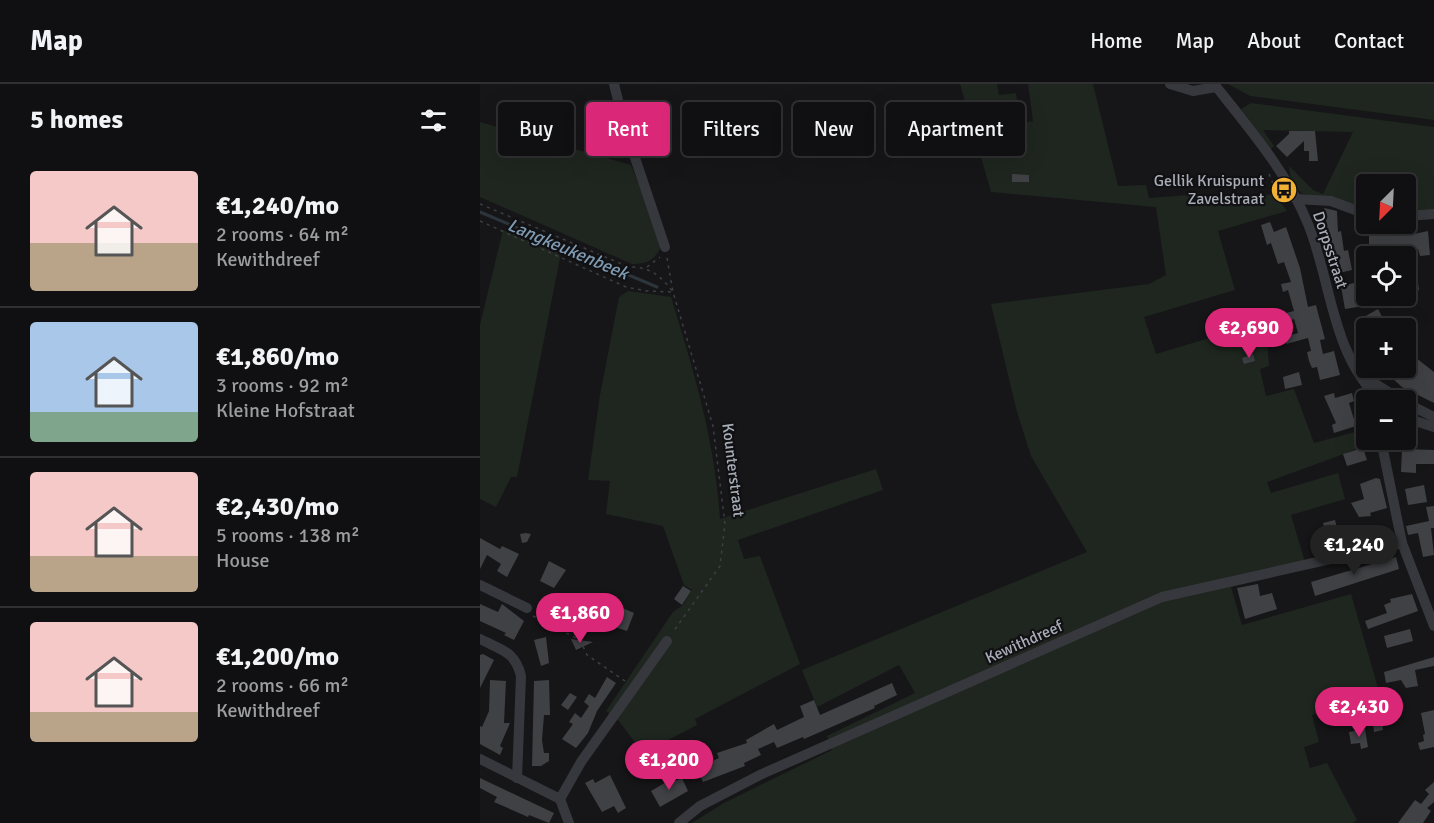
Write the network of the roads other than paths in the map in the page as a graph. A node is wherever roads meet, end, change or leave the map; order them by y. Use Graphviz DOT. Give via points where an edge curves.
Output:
graph roads {
  1 [pos="614,84"];
  2 [pos="1170,84"];
  3 [pos="1215,85"];
  4 [pos="1296,199"];
  5 [pos="1356,210"];
  6 [pos="1434,214"];
  7 [pos="1416,215"];
  8 [pos="665,247"];
  9 [pos="1356,368"];
  10 [pos="1363,378"];
  11 [pos="1367,378"];
  12 [pos="1372,390"];
  13 [pos="1385,390"];
  14 [pos="1416,408"];
  15 [pos="1434,417"];
  16 [pos="1416,421"];
  17 [pos="1434,427"];
  18 [pos="1383,450"];
  19 [pos="1402,543"];
  20 [pos="480,585"];
  21 [pos="527,608"];
  22 [pos="1434,626"];
  23 [pos="480,639"];
  24 [pos="668,640"];
  25 [pos="480,759"];
  26 [pos="517,778"];
  27 [pos="560,799"];
  28 [pos="569,823"];
  29 [pos="679,823"];
  1 -- 8 [label="street"];
  2 -- 3 [label="street" via="1192,91"];
  3 -- 4 [label="street, Dorpsstraat" via="1268,152"];
  4 -- 5 [label="street" via="1331,201"];
  4 -- 9 [label="street, Dorpsstraat" via="1315,244 1335,323"];
  6 -- 7 [label="street"];
  10 -- 12 [label="street, Dorpsstraat"];
  11 -- 13 [label="street"];
  14 -- 15 [label="street"];
  16 -- 17 [label="street"];
  18 -- 19 [label="street"];
  19 -- 22 [label="street"];
  19 -- 29 [label="street, Kewithdreef" via="1162,597 762,774 700,806"];
  20 -- 21 [label="street"];
  23 -- 26 [label="street" via="512,655 521,676"];
  24 -- 27 [label="street" via="581,762"];
  25 -- 26 [label="street"];
  26 -- 27 [label="street"];
  27 -- 28 [label="street"];
}
